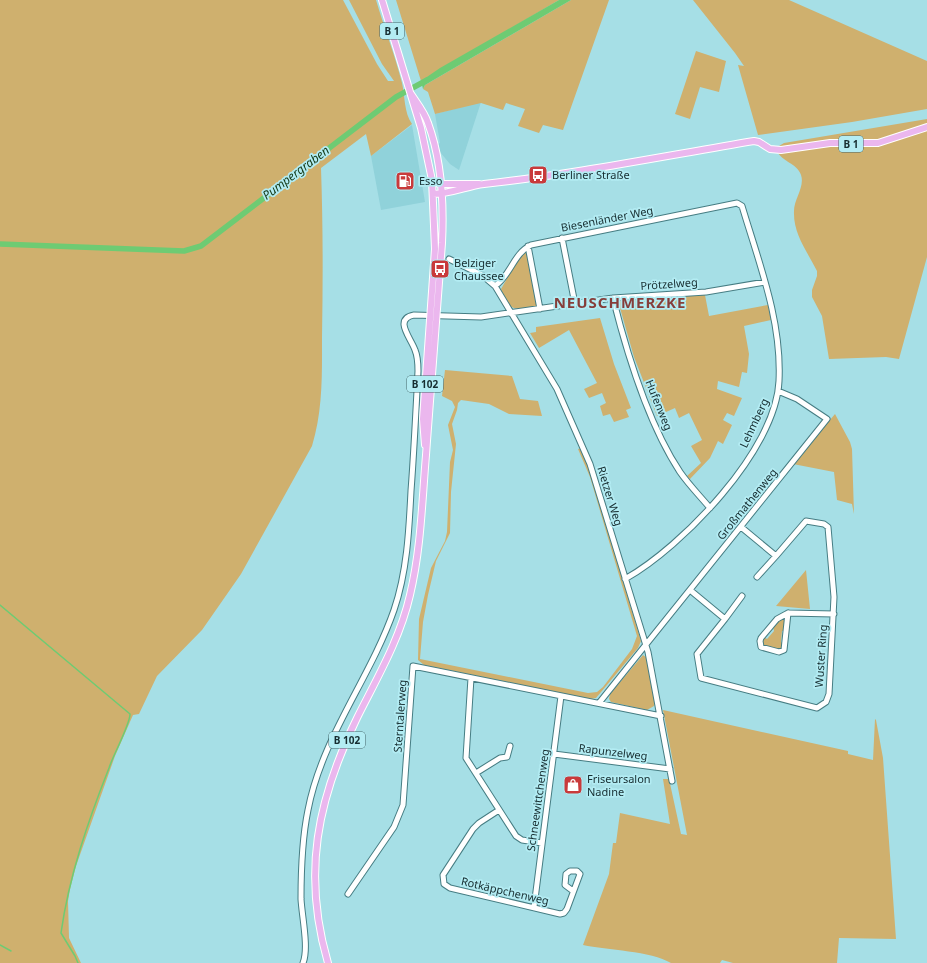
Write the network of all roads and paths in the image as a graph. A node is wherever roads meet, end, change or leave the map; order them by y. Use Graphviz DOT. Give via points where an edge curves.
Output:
graph roads {
  1 [pos="382,0"];
  2 [pos="411,94"];
  3 [pos="927,127"];
  4 [pos="441,183"];
  5 [pos="482,184"];
  6 [pos="433,191"];
  7 [pos="442,194"];
  8 [pos="741,204"];
  9 [pos="562,238"];
  10 [pos="528,246"];
  11 [pos="449,259"];
  12 [pos="765,282"];
  13 [pos="495,286"];
  14 [pos="613,298"];
  15 [pos="575,304"];
  16 [pos="540,309"];
  17 [pos="512,312"];
  18 [pos="433,316"];
  19 [pos="778,391"];
  20 [pos="710,508"];
  21 [pos="741,527"];
  22 [pos="776,556"];
  23 [pos="757,577"];
  24 [pos="625,578"];
  25 [pos="690,590"];
  26 [pos="742,596"];
  27 [pos="788,613"];
  28 [pos="834,614"];
  29 [pos="725,619"];
  30 [pos="646,645"];
  31 [pos="471,678"];
  32 [pos="561,696"];
  33 [pos="599,703"];
  34 [pos="661,716"];
  35 [pos="510,746"];
  36 [pos="554,754"];
  37 [pos="670,769"];
  38 [pos="476,773"];
  39 [pos="672,781"];
  40 [pos="499,810"];
  41 [pos="542,843"];
  42 [pos="574,891"];
  43 [pos="348,894"];
  44 [pos="534,907"];
  45 [pos="303,963"];
  46 [pos="328,963"];
  1 -- 2 [label="main road, B 1"];
  2 -- 4 [label="main road, B 1" via="428,122"];
  2 -- 6 [label="main road, B 1" via="427,153"];
  3 -- 5 [label="main road, B 1" via="878,143 830,143 781,150 770,149 759,142 754,142 533,179"];
  4 -- 5 [label="main road, B 1"];
  4 -- 6 [label="main road"];
  4 -- 7 [label="main road, B 102"];
  5 -- 7 [label="main road, B 1"];
  6 -- 7 [label="main road, B 1"];
  6 -- 18 [label="main road, B 102"];
  7 -- 18 [label="main road, B 102" via="443,237"];
  8 -- 9 [label="street, Biesenländer Weg"];
  8 -- 12 [label="street, Lehmberg"];
  9 -- 10 [label="street, Biesenländer Weg"];
  9 -- 15 [label="street"];
  10 -- 13 [label="street" via="518,254 506,276"];
  10 -- 16 [label="street"];
  11 -- 13 [label="street, Rietzer Weg" via="482,274"];
  12 -- 14 [label="street, Prötzelweg" via="695,293"];
  12 -- 19 [label="street, Lehmberg" via="778,342"];
  13 -- 17 [label="street, Rietzer Weg"];
  14 -- 15 [label="street, Prötzelweg"];
  14 -- 20 [label="street, Hufenweg" via="627,349 661,437 680,472"];
  15 -- 16 [label="street, Prötzelweg"];
  16 -- 17 [label="street, Prötzelweg"];
  17 -- 18 [label="street, Prötzelweg" via="468,318"];
  17 -- 24 [label="street, Rietzer Weg" via="550,376 570,416 592,472"];
  18 -- 45 [label="street, Prötzelweg" via="410,315 404,322 404,328 416,351 418,371 409,526 404,567 399,593 386,629 332,737 311,798 302,856 302,911 306,948"];
  18 -- 46 [label="main road, B 102" via="418,559 410,596 398,635 337,760 321,813 315,882 318,917"];
  19 -- 20 [label="street, Lehmberg" via="753,451 736,478"];
  19 -- 21 [label="street, Großmathenweg" via="797,399 827,419"];
  20 -- 24 [label="street, Lehmberg" via="666,551"];
  21 -- 22 [label="street"];
  21 -- 25 [label="street, Großmathenweg"];
  22 -- 23 [label="street, Wuster Ring"];
  22 -- 28 [label="street, Wuster Ring" via="806,521 827,526"];
  24 -- 30 [label="street, Rietzer Weg"];
  25 -- 29 [label="street"];
  25 -- 30 [label="street, Großmathenweg"];
  26 -- 29 [label="street, Wuster Ring"];
  27 -- 27 [label="street" via="784,650 779,652 761,647 761,638 777,619"];
  27 -- 28 [label="street"];
  28 -- 29 [label="street, Wuster Ring" via="829,694 826,702 818,708 701,678 697,654"];
  30 -- 33 [label="street"];
  30 -- 34 [label="street, Rietzer Weg"];
  31 -- 32 [label="street, Sterntalerweg"];
  31 -- 38 [label="street" via="466,755"];
  31 -- 43 [label="street, Sterntalerweg" via="413,666 403,805 394,827"];
  32 -- 33 [label="street, Sterntalerweg"];
  32 -- 36 [label="street, Schneewittchenweg"];
  33 -- 34 [label="street, Sterntalerweg"];
  34 -- 37 [label="street, Rietzer Weg"];
  35 -- 38 [label="street" via="507,757 500,758"];
  36 -- 37 [label="street, Rapunzelweg"];
  36 -- 41 [label="street, Schneewittchenweg"];
  37 -- 39 [label="street, Rietzer Weg"];
  38 -- 40 [label="street"];
  40 -- 41 [label="street" via="517,838"];
  40 -- 44 [label="street, Rotkäppchenweg" via="476,825 444,873 442,881 450,888"];
  41 -- 44 [label="street, Schneewittchenweg"];
  42 -- 44 [label="street, Rotkäppchenweg" via="567,909 562,914"];
}
